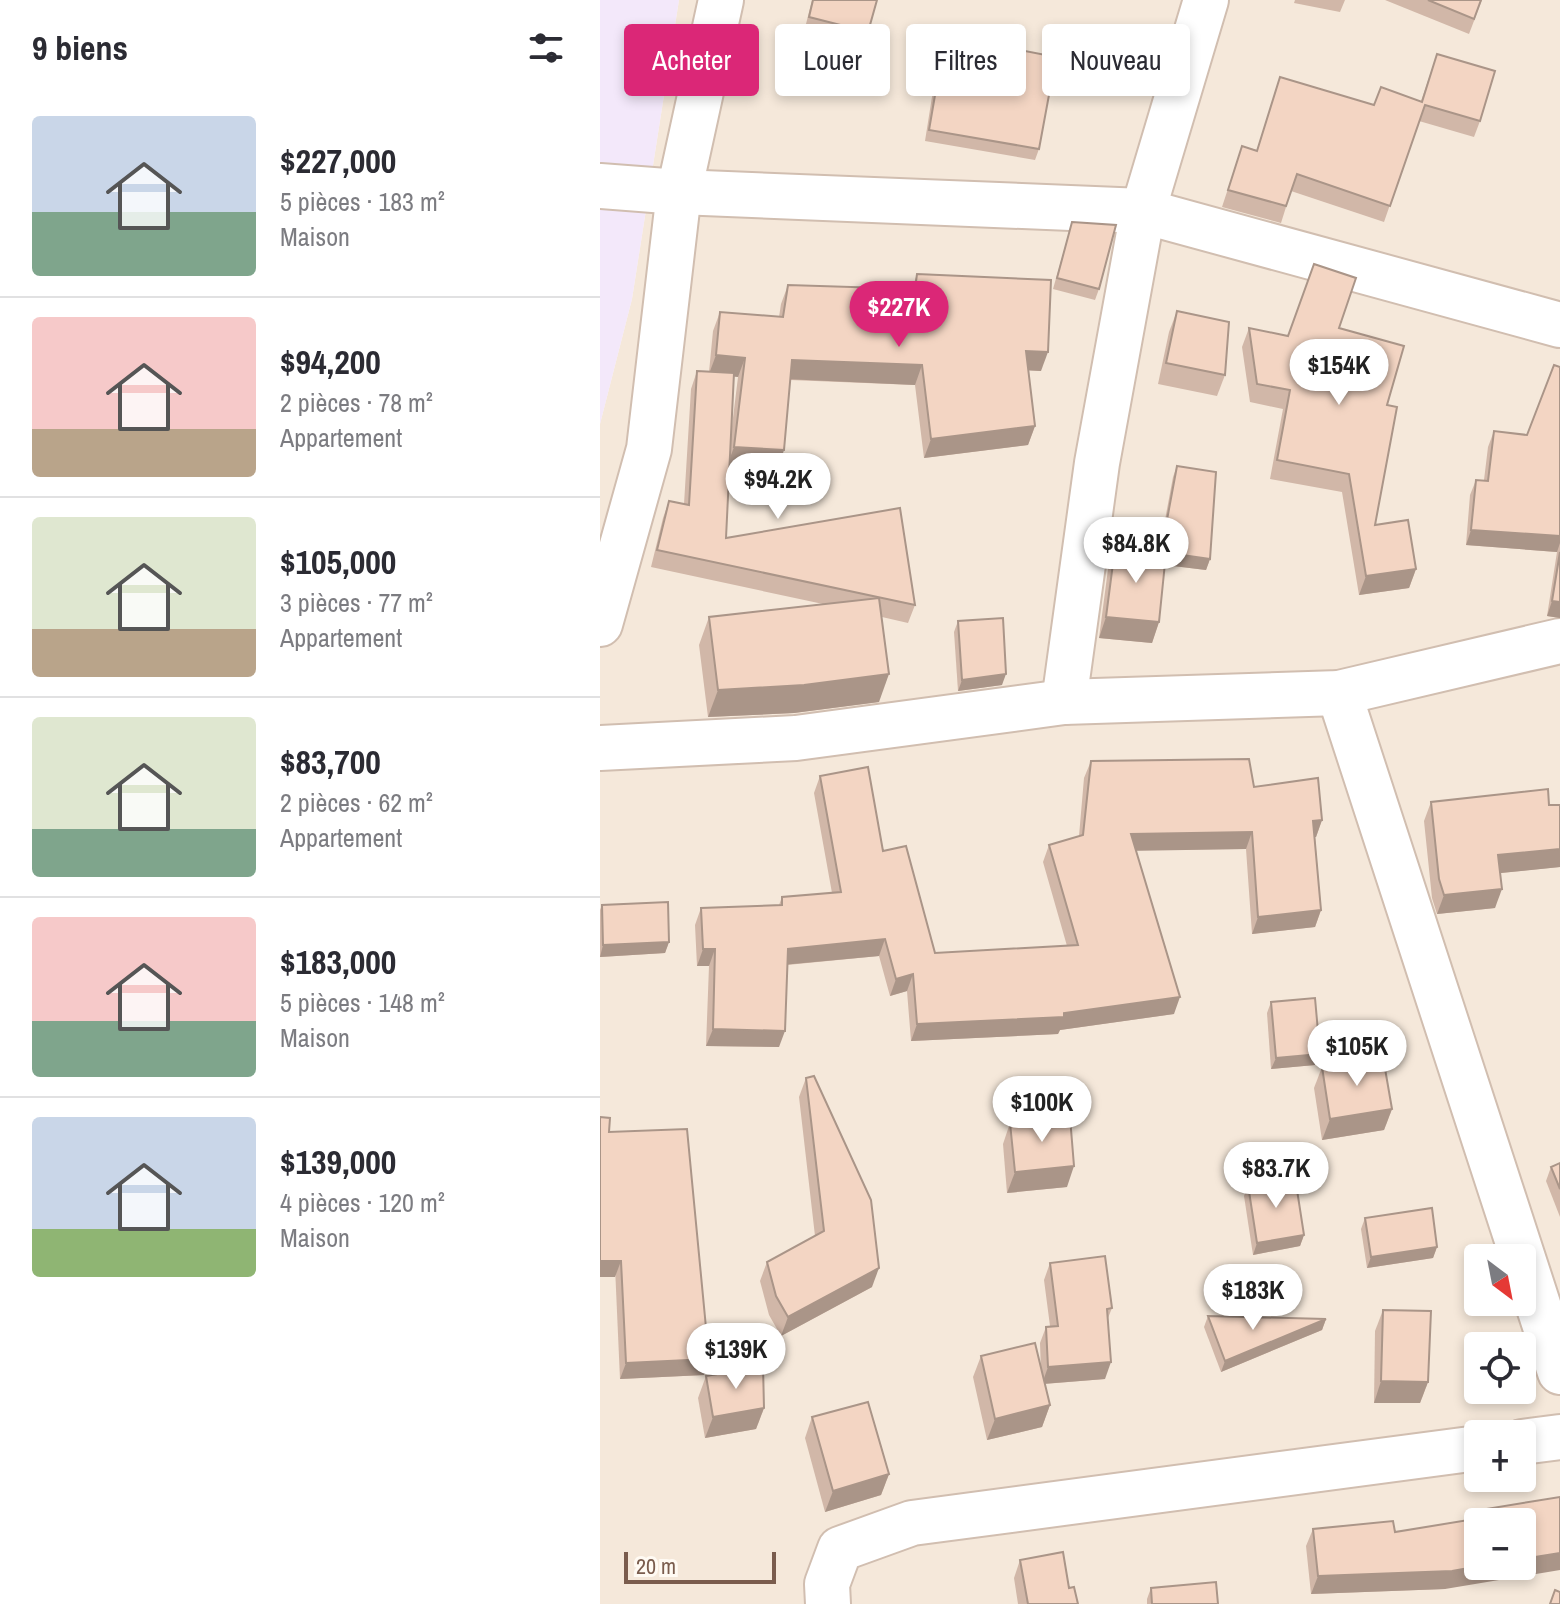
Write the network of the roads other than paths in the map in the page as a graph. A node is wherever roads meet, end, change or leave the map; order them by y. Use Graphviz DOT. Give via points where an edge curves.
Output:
graph roads {
  1 [pos="721,0"];
  2 [pos="1206,0"];
  3 [pos="600,186"];
  4 [pos="679,192"];
  5 [pos="1143,211"];
  6 [pos="1560,325"];
  7 [pos="600,624"];
  8 [pos="1560,641"];
  9 [pos="1339,693"];
  10 [pos="1064,702"];
  11 [pos="600,748"];
  12 [pos="1560,1372"];
  13 [pos="1560,1437"];
  14 [pos="1536,1440"];
  15 [pos="1464,1450"];
  16 [pos="828,1604"];
  1 -- 4 [label="street"];
  2 -- 5 [label="street"];
  3 -- 4 [label="street"];
  4 -- 5 [label="street"];
  4 -- 7 [label="street" via="649,449"];
  5 -- 6 [label="street"];
  5 -- 10 [label="street" via="1097,463"];
  8 -- 9 [label="street"];
  9 -- 10 [label="street"];
  9 -- 12 [label="street"];
  10 -- 11 [label="street" via="796,738"];
  13 -- 14 [label="street"];
  15 -- 16 [label="street" via="912,1523 840,1549 827,1584"];
}
